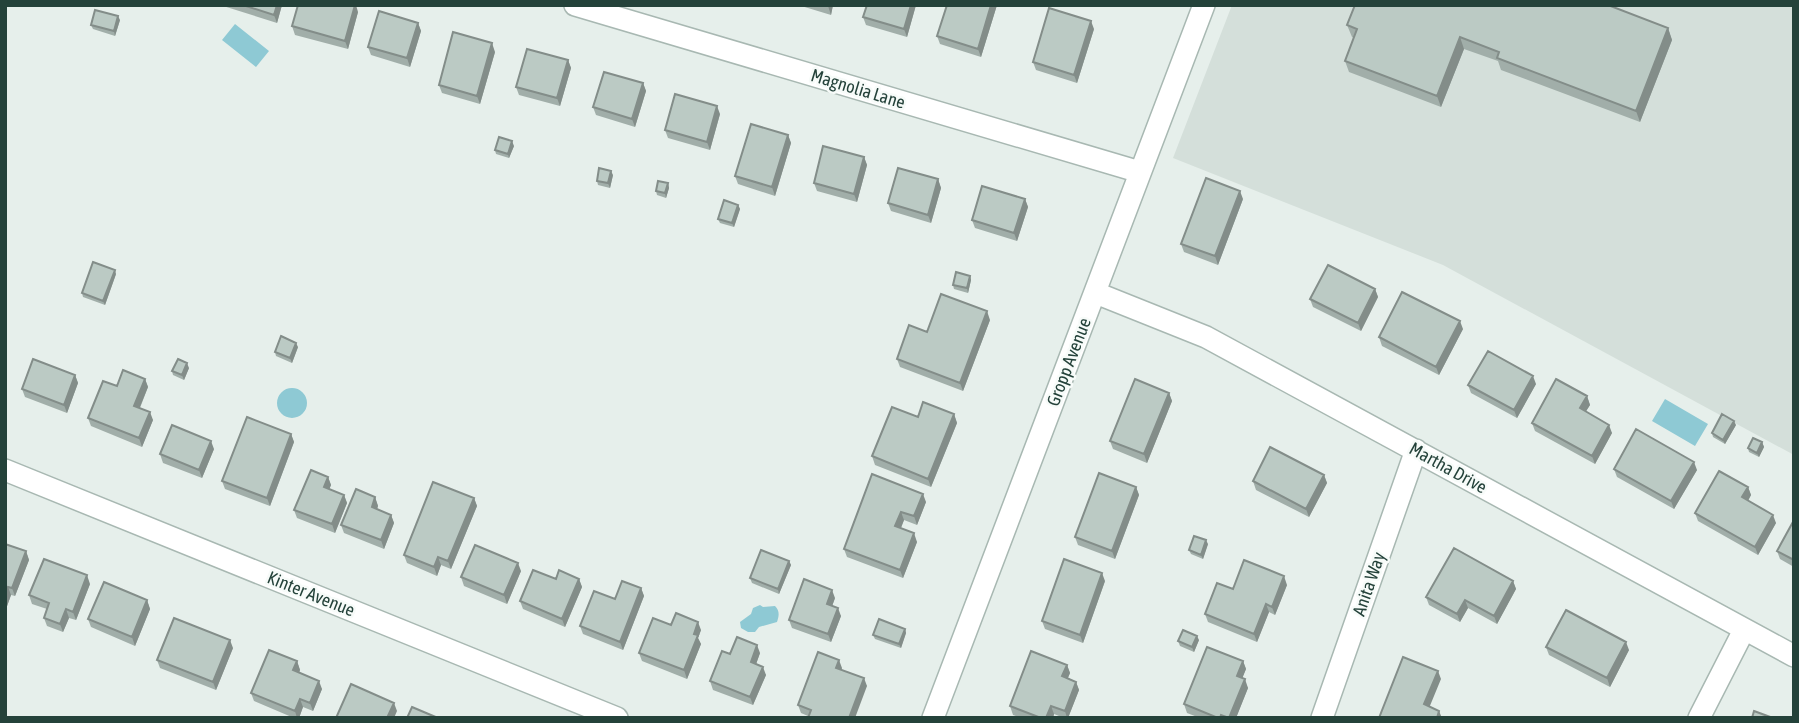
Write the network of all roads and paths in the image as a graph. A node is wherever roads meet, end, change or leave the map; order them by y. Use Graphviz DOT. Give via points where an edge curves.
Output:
graph roads {
  1 [pos="575,5"];
  2 [pos="1204,5"];
  3 [pos="1140,172"];
  4 [pos="1096,293"];
  5 [pos="1416,450"];
  6 [pos="5,470"];
  7 [pos="1744,629"];
  8 [pos="1794,656"];
  9 [pos="617,718"];
  10 [pos="933,718"];
  11 [pos="1322,718"];
  12 [pos="1699,718"];
  1 -- 3 [label="street, Magnolia Lane"];
  2 -- 3 [label="street, Gropp Avenue"];
  3 -- 4 [label="street, Gropp Avenue"];
  4 -- 5 [label="street, Martha Drive" via="1206,337"];
  4 -- 10 [label="street, Gropp Avenue"];
  5 -- 7 [label="street, Martha Drive"];
  5 -- 11 [label="street, Anita Way"];
  6 -- 9 [label="street, Kinter Avenue"];
  7 -- 8 [label="street, Martha Drive"];
  7 -- 12 [label="street"];
}
